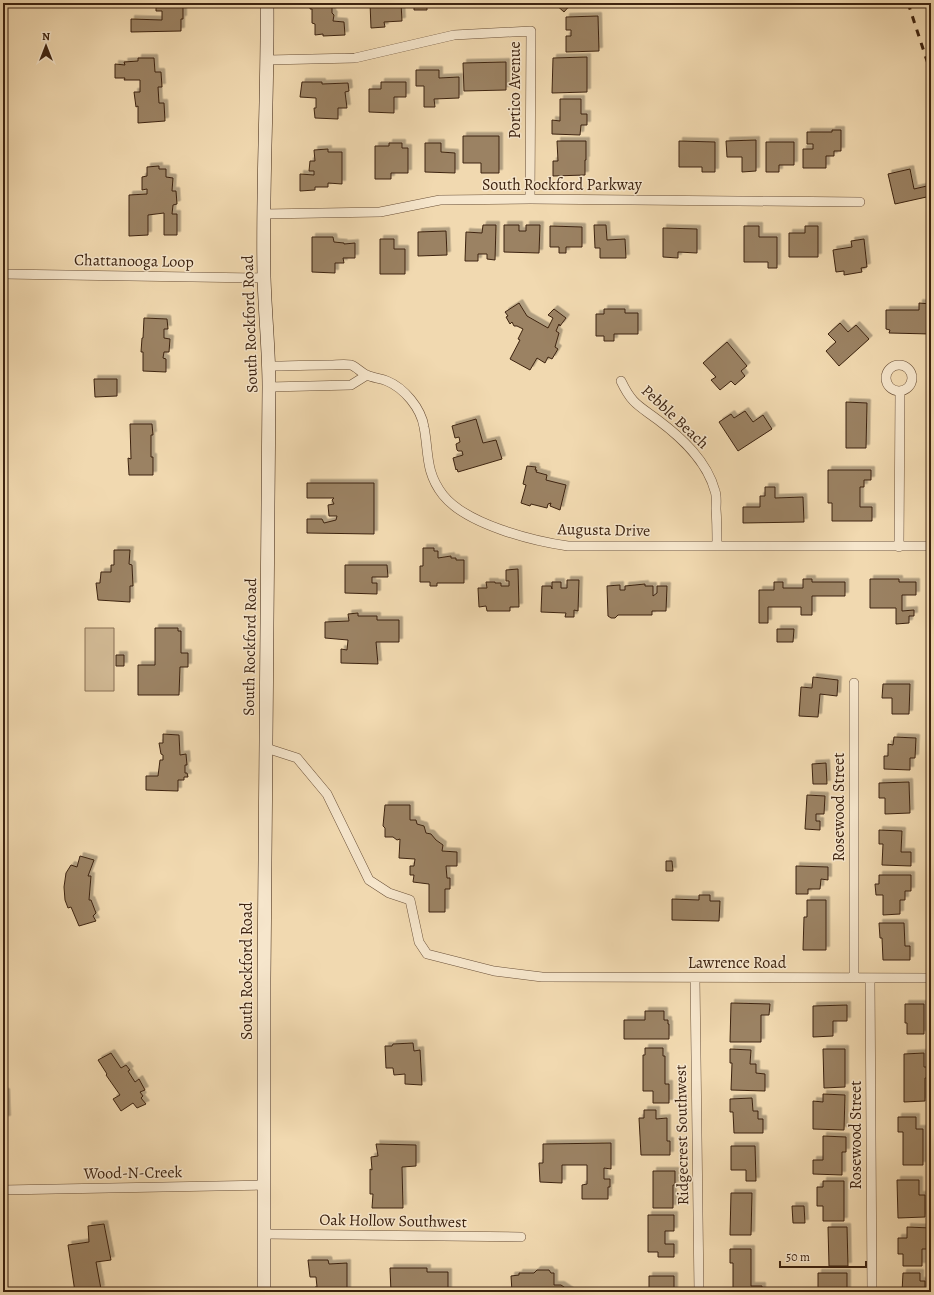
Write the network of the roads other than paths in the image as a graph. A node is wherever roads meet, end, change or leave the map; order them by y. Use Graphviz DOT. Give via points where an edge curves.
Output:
graph roads {
  1 [pos="267,3"];
  2 [pos="268,60"];
  3 [pos="530,199"];
  4 [pos="860,202"];
  5 [pos="264,214"];
  6 [pos="3,274"];
  7 [pos="264,278"];
  8 [pos="269,366"];
  9 [pos="367,375"];
  10 [pos="621,381"];
  11 [pos="269,387"];
  12 [pos="900,392"];
  13 [pos="717,546"];
  14 [pos="931,546"];
  15 [pos="899,547"];
  16 [pos="854,683"];
  17 [pos="266,748"];
  18 [pos="695,978"];
  19 [pos="854,978"];
  20 [pos="870,978"];
  21 [pos="931,978"];
  22 [pos="264,1185"];
  23 [pos="3,1190"];
  24 [pos="264,1234"];
  25 [pos="521,1237"];
  26 [pos="264,1292"];
  27 [pos="699,1292"];
  28 [pos="872,1292"];
  1 -- 2 [label="street, South Rockford Road"];
  2 -- 3 [label="street, Portico Avenue" via="355,58 454,35 530,31"];
  2 -- 5 [label="street, South Rockford Road"];
  3 -- 4 [label="street, South Rockford Parkway"];
  3 -- 5 [label="street, South Rockford Parkway" via="440,200 380,212"];
  5 -- 7 [label="street, South Rockford Road"];
  6 -- 7 [label="street, Chattanooga Loop"];
  7 -- 8 [label="street, South Rockford Road"];
  8 -- 9 [label="street, Augusta Drive" via="351,365"];
  8 -- 11 [label="street, South Rockford Road"];
  9 -- 11 [label="street" via="351,385"];
  9 -- 13 [label="street, Augusta Drive" via="388,381 397,387 420,413 430,473 444,496 467,515 534,540 568,546"];
  10 -- 13 [label="street, Pebble Beach" via="628,396 638,407 676,435 694,452 703,465 716,492"];
  11 -- 17 [label="street, South Rockford Road"];
  12 -- 15 [label="street"];
  13 -- 15 [label="street, Augusta Drive"];
  14 -- 15 [label="street, Augusta Drive"];
  16 -- 19 [label="street, Rosewood Street"];
  17 -- 18 [label="street, Lawrence Road" via="297,758 327,794 369,880 389,893 410,900 419,942 427,954 494,971 542,977"];
  17 -- 22 [label="street, South Rockford Road"];
  18 -- 19 [label="street, Lawrence Road"];
  18 -- 27 [label="street, Ridgecrest Southwest"];
  19 -- 20 [label="street, Lawrence Road"];
  20 -- 21 [label="street, Lawrence Road"];
  20 -- 28 [label="street, Rosewood Street"];
  22 -- 23 [label="street, Wood-N-Creek"];
  22 -- 24 [label="street, South Rockford Road"];
  24 -- 25 [label="street, Oak Hollow Southwest"];
  24 -- 26 [label="street, South Rockford Road"];
}
